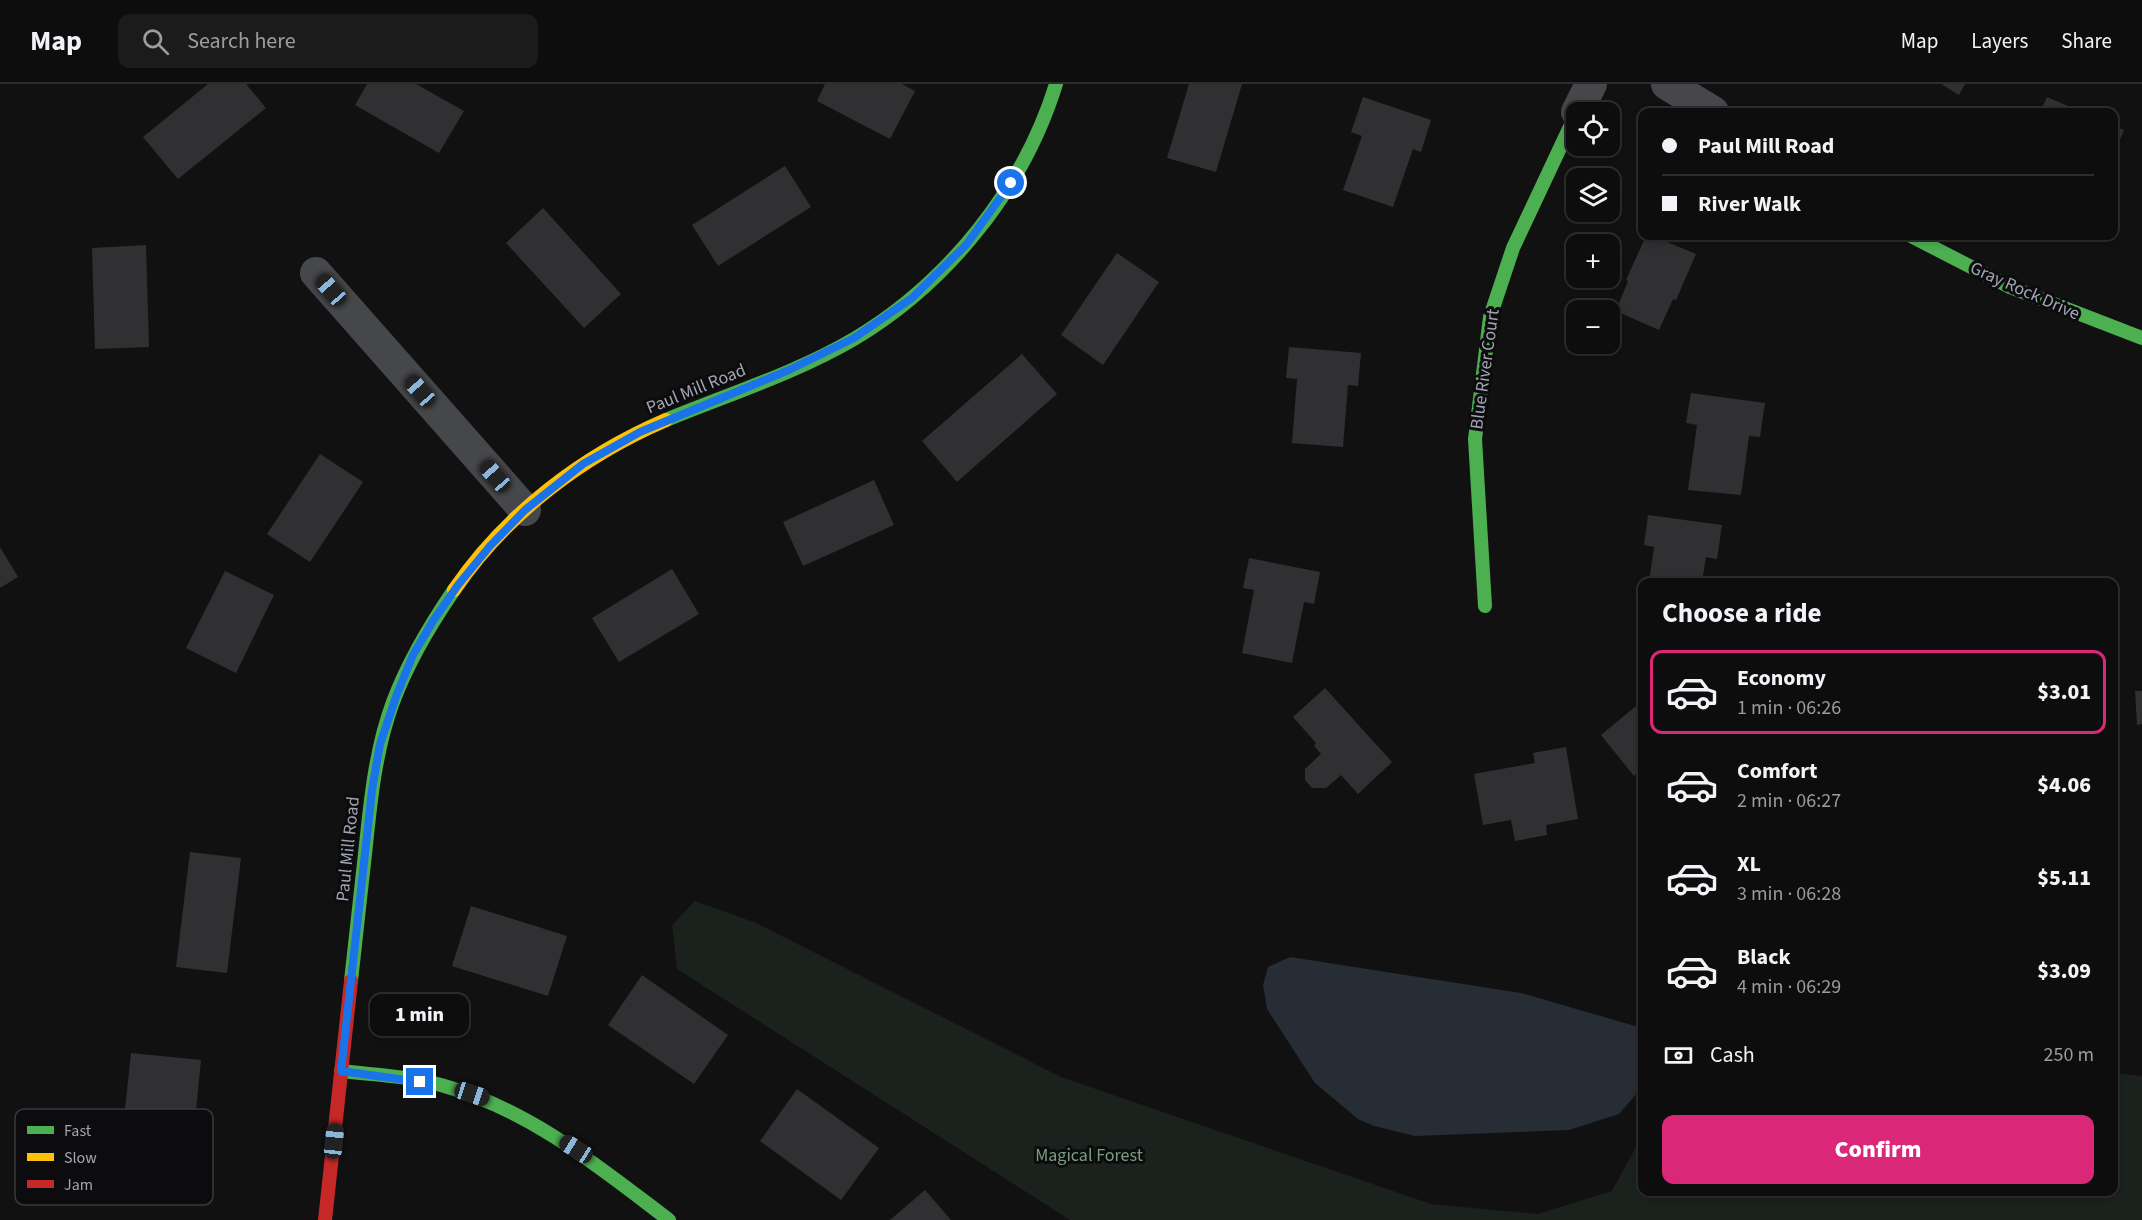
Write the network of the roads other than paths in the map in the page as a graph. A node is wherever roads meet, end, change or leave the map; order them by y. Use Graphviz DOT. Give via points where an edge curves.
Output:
graph roads {
  1 [pos="1056,84"];
  2 [pos="1592,84"];
  3 [pos="1667,84"];
  4 [pos="1583,102"];
  5 [pos="1706,108"];
  6 [pos="1566,136"];
  7 [pos="1919,240"];
  8 [pos="316,273"];
  9 [pos="2142,338"];
  10 [pos="525,510"];
  11 [pos="1485,606"];
  12 [pos="341,1071"];
  13 [pos="325,1220"];
  14 [pos="669,1220"];
  1 -- 10 [label="street, Paul Mill Road" via="1043,124 1011,183 966,245 912,298 845,343 640,432 583,464"];
  2 -- 4 [label="street, Blue River Court"];
  3 -- 5 [label="street"];
  6 -- 11 [label="street, Blue River Court" via="1513,248 1490,317 1475,440"];
  7 -- 9 [label="street, Gray Rock Drive" via="2010,287"];
  8 -- 10 [label="street"];
  10 -- 12 [label="street, Paul Mill Road" via="490,546 433,621 413,655 380,744"];
  12 -- 13 [label="street, Paul Mill Road"];
  12 -- 14 [label="street" via="440,1084 488,1100 527,1118 576,1149"];
}
